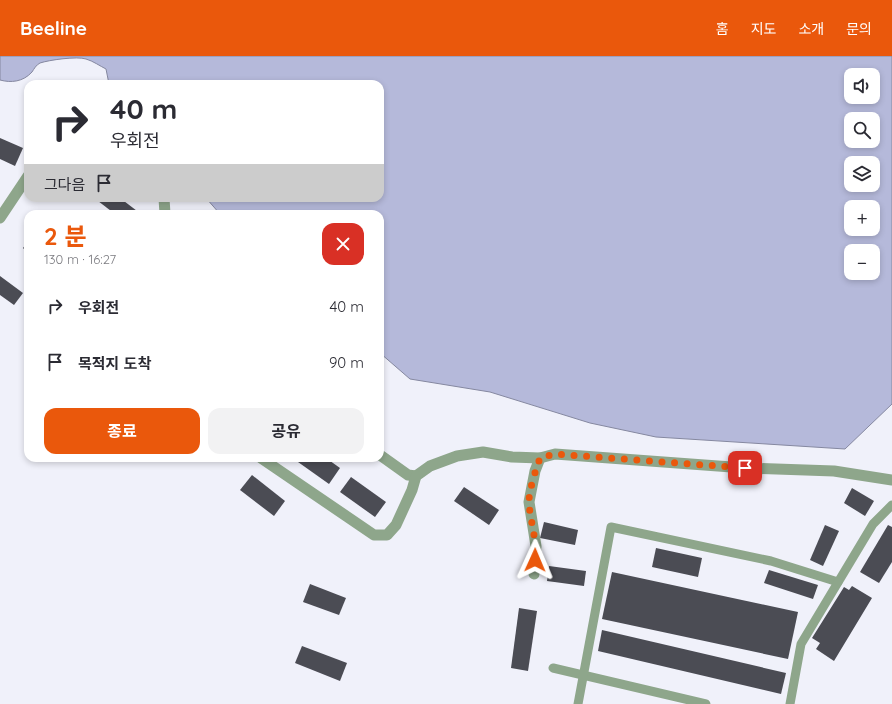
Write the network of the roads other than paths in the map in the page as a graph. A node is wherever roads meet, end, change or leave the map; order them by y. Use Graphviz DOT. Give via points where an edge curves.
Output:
graph roads {
  1 [pos="24,182"];
  2 [pos="0,218"];
  3 [pos="384,458"];
  4 [pos="540,458"];
  5 [pos="267,462"];
  6 [pos="416,476"];
  7 [pos="892,480"];
  8 [pos="892,505"];
  9 [pos="534,574"];
  10 [pos="838,582"];
  11 [pos="553,668"];
  12 [pos="583,674"];
  13 [pos="578,704"];
  14 [pos="706,704"];
  15 [pos="790,704"];
  1 -- 2 [label="street"];
  3 -- 6 [label="street" via="408,475"];
  4 -- 6 [label="street" via="483,452 457,456 430,466"];
  4 -- 7 [label="street" via="555,454 745,468 834,471"];
  4 -- 9 [label="street" via="529,502 536,546"];
  5 -- 6 [label="street" via="374,535 387,535 396,524"];
  8 -- 10 [label="lane" via="873,524"];
  10 -- 12 [label="lane" via="771,561 611,527"];
  10 -- 15 [label="lane" via="801,644"];
  11 -- 12 [label="lane"];
  12 -- 13 [label="lane"];
  12 -- 14 [label="lane"];
}
